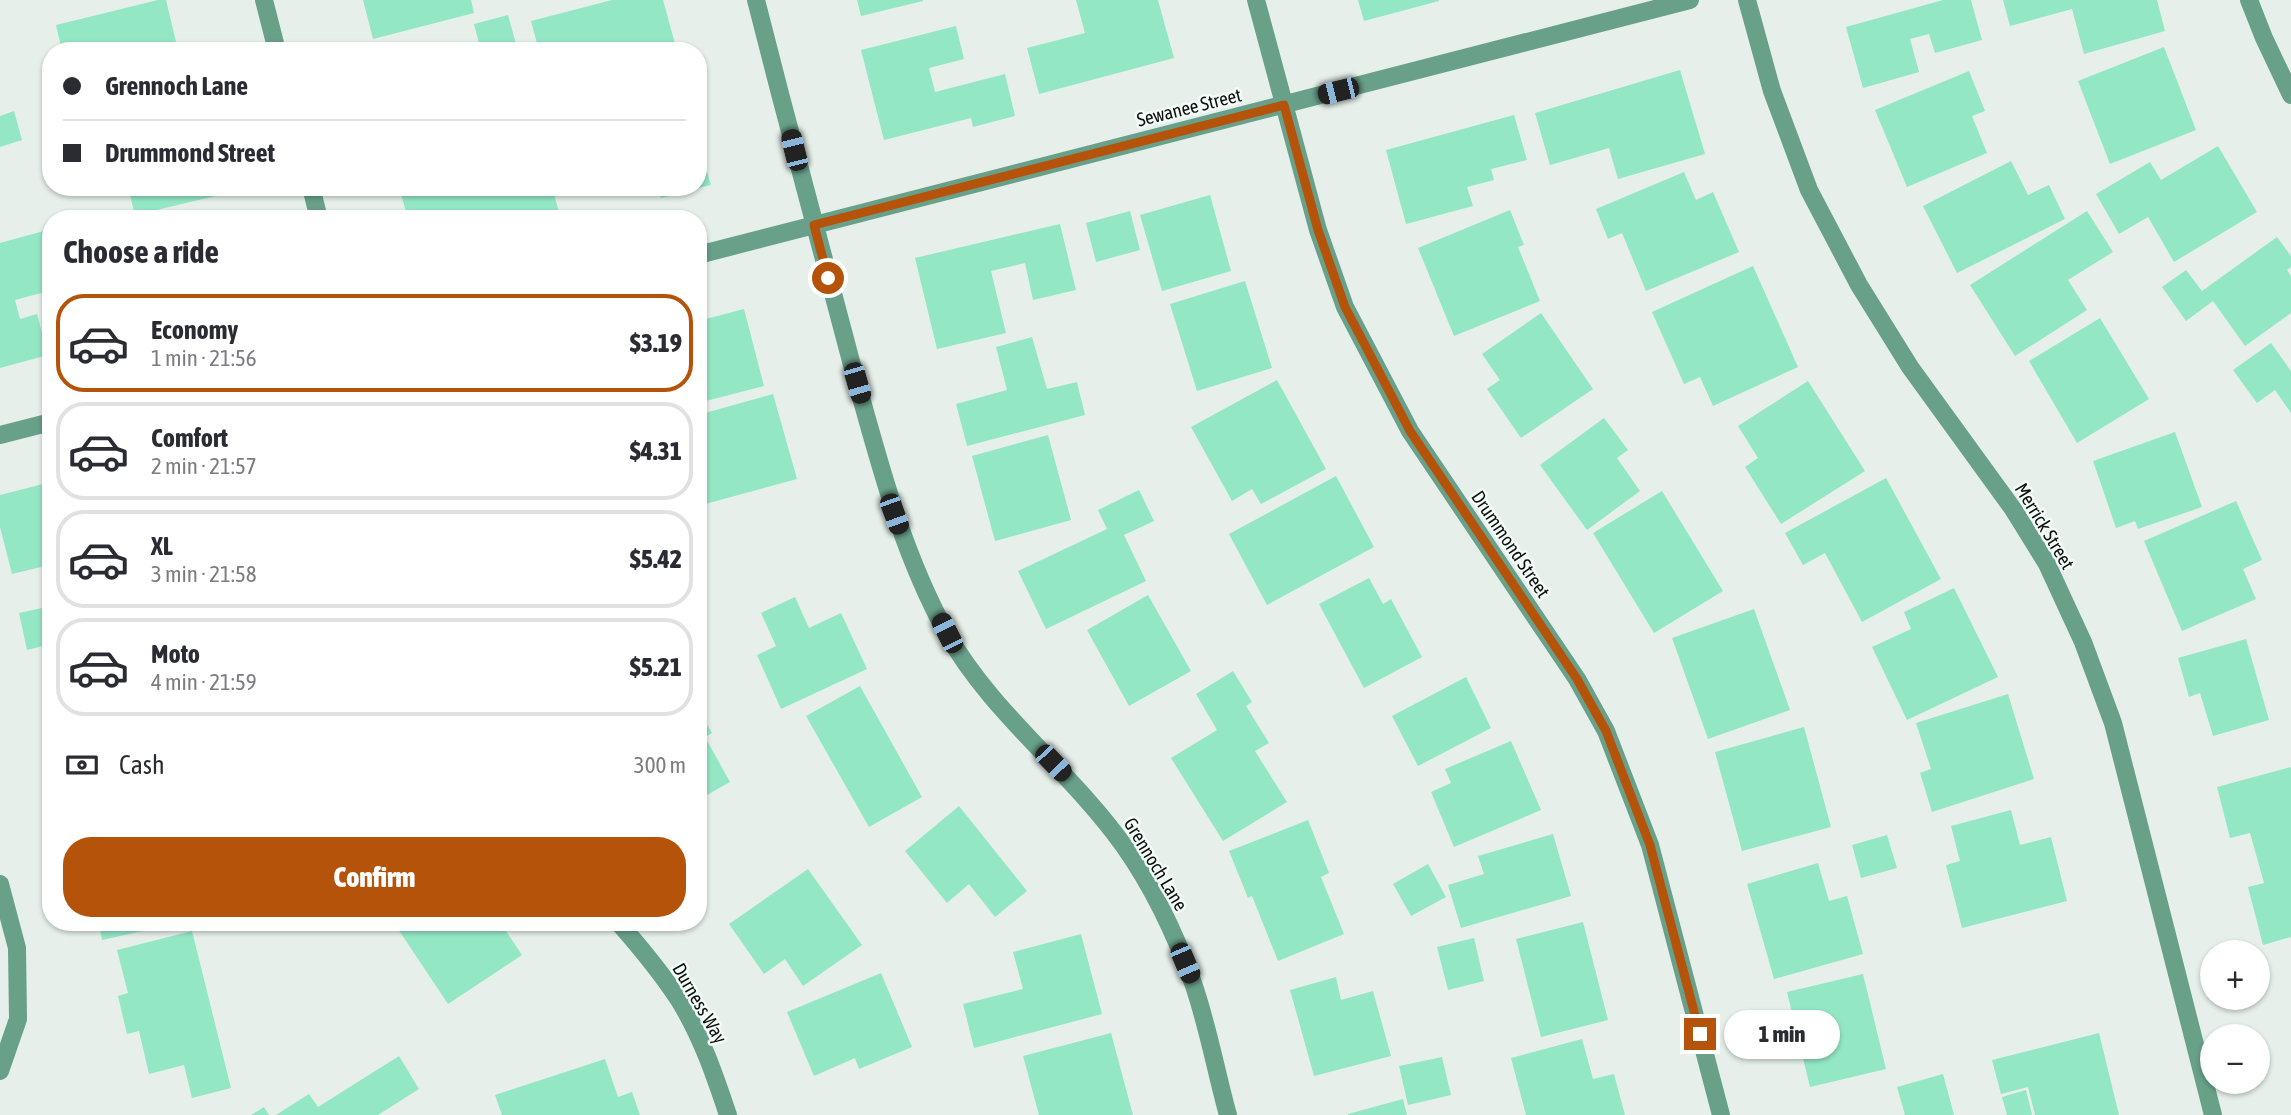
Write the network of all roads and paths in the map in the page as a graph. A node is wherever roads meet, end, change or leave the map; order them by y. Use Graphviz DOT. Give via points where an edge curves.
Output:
graph roads {
  1 [pos="264,0"];
  2 [pos="757,0"];
  3 [pos="1256,0"];
  4 [pos="1690,0"];
  5 [pos="1746,0"];
  6 [pos="2249,0"];
  7 [pos="275,42"];
  8 [pos="2291,95"];
  9 [pos="1284,105"];
  10 [pos="814,225"];
  11 [pos="707,253"];
  12 [pos="42,424"];
  13 [pos="0,435"];
  14 [pos="0,884"];
  15 [pos="626,931"];
  16 [pos="0,1071"];
  17 [pos="728,1115"];
  18 [pos="1228,1115"];
  19 [pos="1721,1115"];
  20 [pos="2213,1115"];
  1 -- 7 [label="street"];
  2 -- 10 [label="street, Grennoch Lane"];
  3 -- 9 [label="street, Drummond Street"];
  4 -- 9 [label="street, Sewanee Street"];
  5 -- 20 [label="street, Merrick Street" via="1772,91 1809,190 1852,273 1910,367 2013,509 2047,564 2083,642 2113,723"];
  6 -- 8 [label="street"];
  9 -- 10 [label="street, Sewanee Street"];
  9 -- 19 [label="street, Drummond Street" via="1318,230 1345,307 1410,431 1577,679 1606,731 1650,845"];
  10 -- 11 [label="street, Sewanee Street"];
  10 -- 18 [label="street, Grennoch Lane" via="894,514 912,563 973,674 1125,846 1156,898 1194,985"];
  12 -- 13 [label="street"];
  14 -- 16 [label="street" via="17,948 18,1018"];
  15 -- 17 [label="street, Durness Way" via="680,1000"];
}
